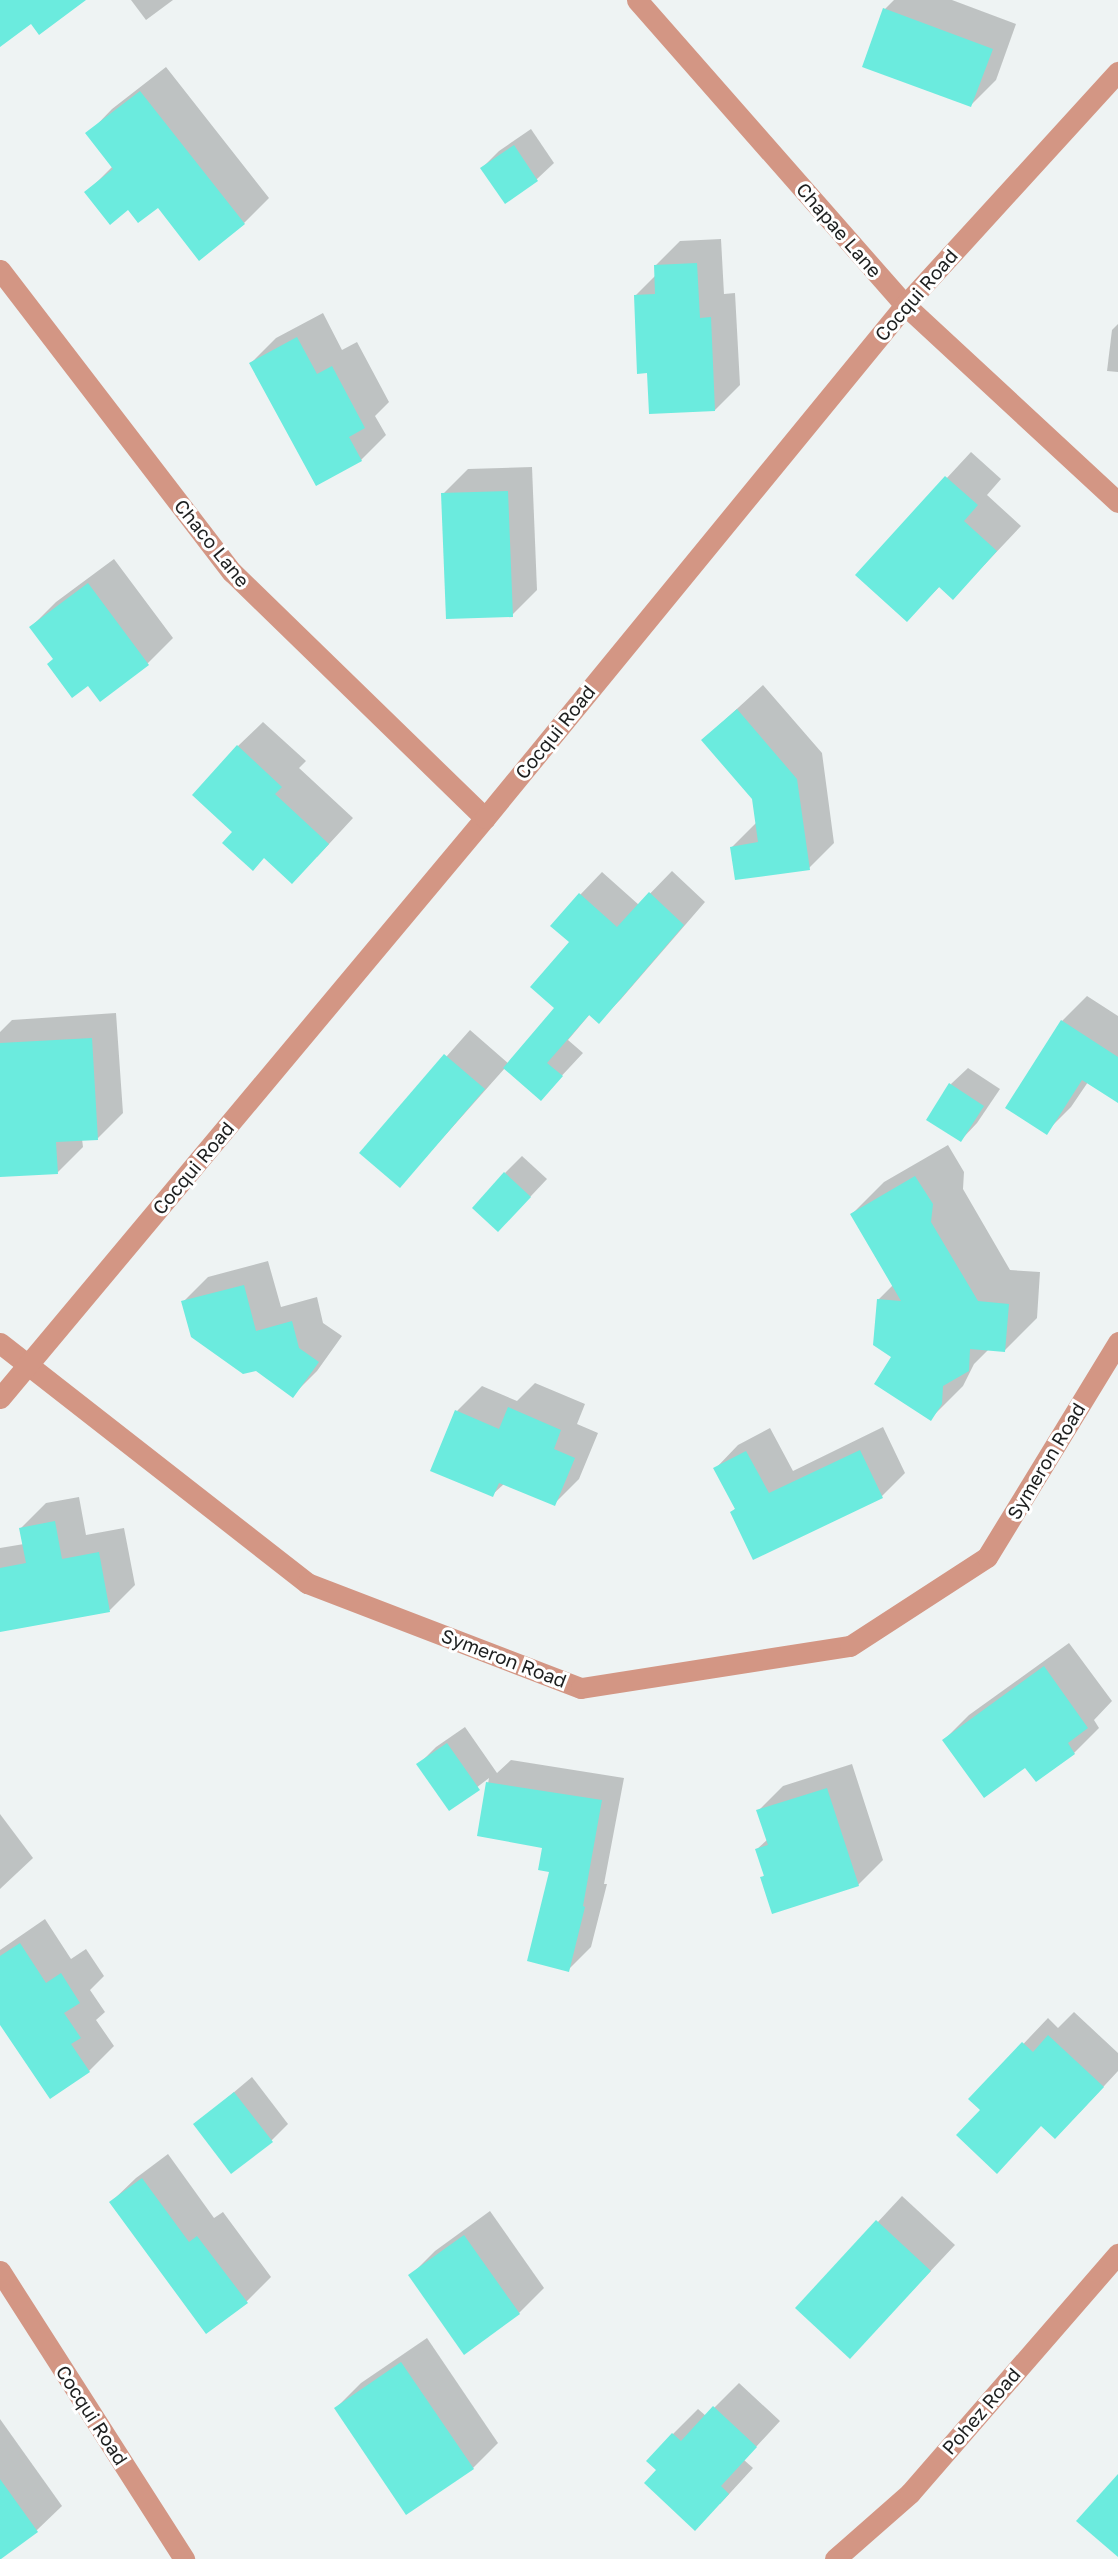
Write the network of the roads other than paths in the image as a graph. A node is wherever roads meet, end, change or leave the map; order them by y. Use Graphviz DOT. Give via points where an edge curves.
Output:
graph roads {
  1 [pos="637,0"];
  2 [pos="1118,72"];
  3 [pos="0,270"];
  4 [pos="905,305"];
  5 [pos="1118,502"];
  6 [pos="485,818"];
  7 [pos="0,1342"];
  8 [pos="1118,1342"];
  9 [pos="27,1367"];
  10 [pos="0,1398"];
  11 [pos="1118,2254"];
  12 [pos="0,2271"];
  13 [pos="184,2559"];
  14 [pos="835,2559"];
  1 -- 4 [label="street, Chapae Lane"];
  2 -- 4 [label="street, Cocqui Road"];
  3 -- 6 [label="street, Chaco Lane" via="232,572"];
  4 -- 5 [label="street, Chapae Lane"];
  4 -- 6 [label="street, Cocqui Road"];
  6 -- 9 [label="street, Cocqui Road"];
  7 -- 9 [label="street, Symeron Road"];
  8 -- 9 [label="street, Symeron Road" via="987,1557 850,1646 581,1688 307,1583"];
  9 -- 10 [label="street, Cocqui Road"];
  11 -- 14 [label="street, Pohez Road" via="910,2493"];
  12 -- 13 [label="street, Cocqui Road"];
}
